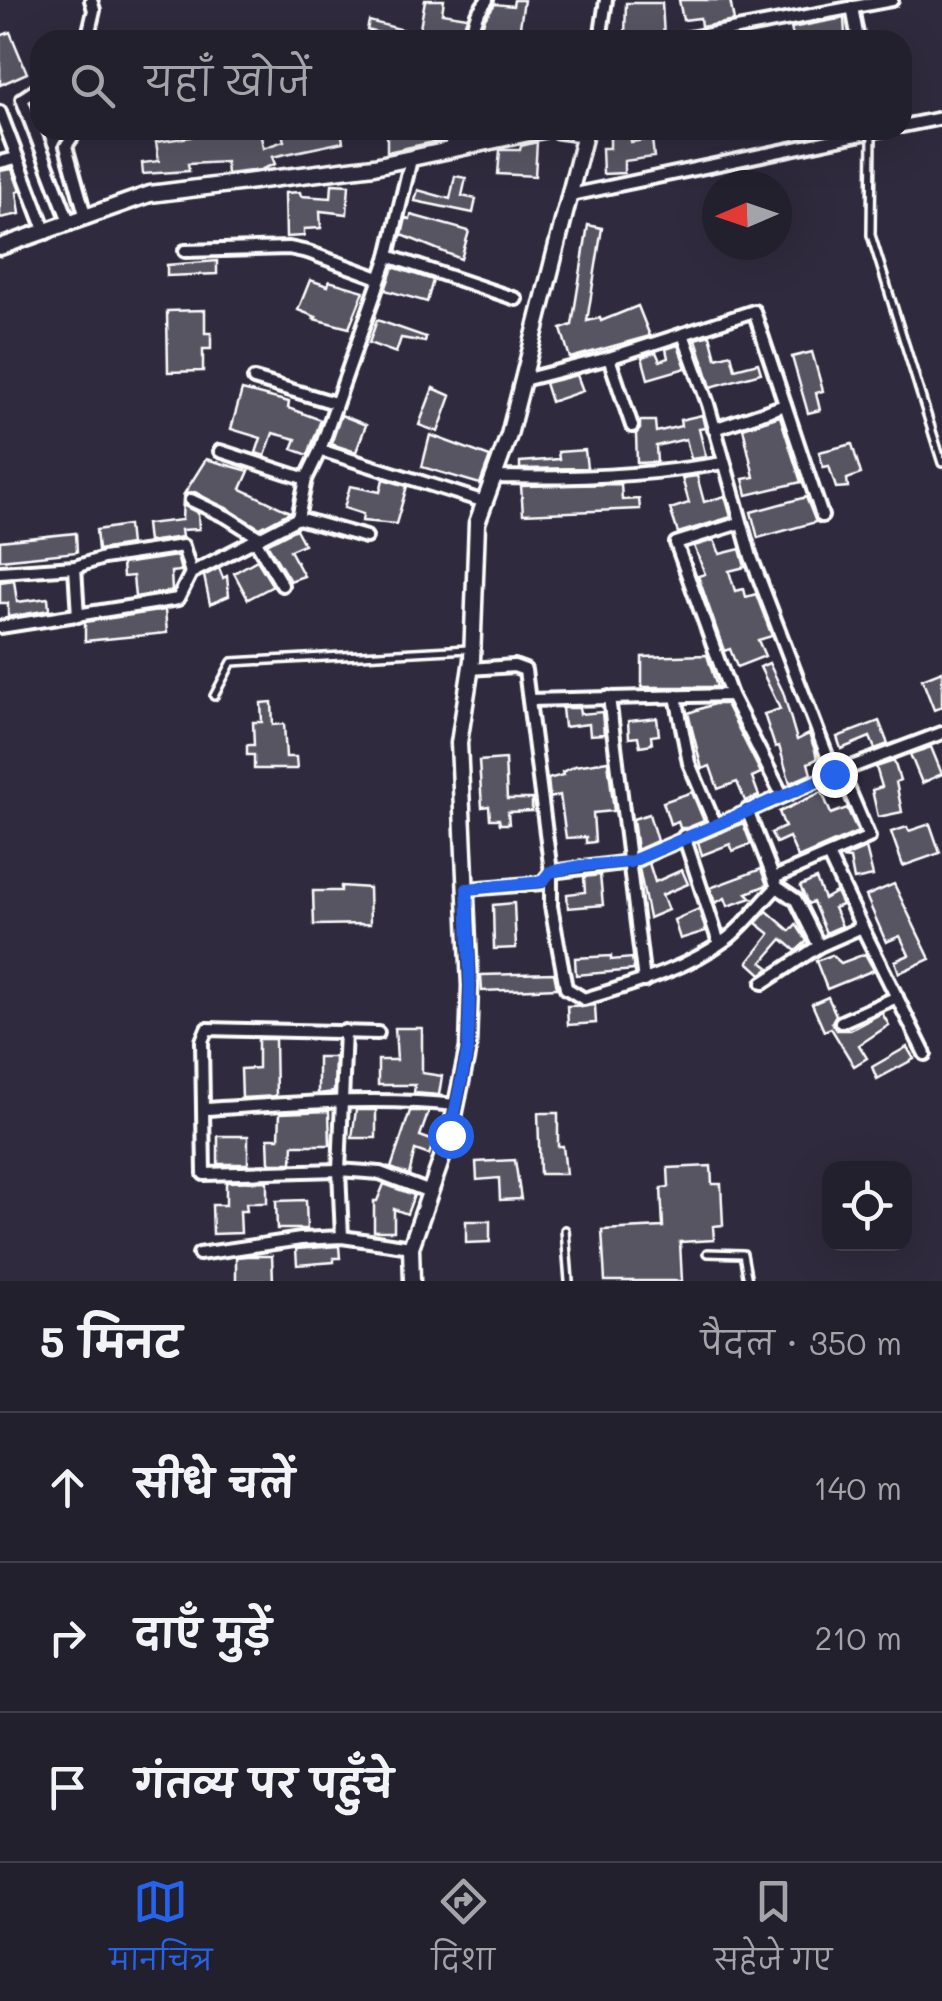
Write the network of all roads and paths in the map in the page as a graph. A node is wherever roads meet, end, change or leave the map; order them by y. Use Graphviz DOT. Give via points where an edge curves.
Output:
graph roads {
  1 [pos="91,0"];
  2 [pos="487,0"];
  3 [pos="606,0"];
  4 [pos="892,0"];
  5 [pos="852,8"];
  6 [pos="89,30"];
  7 [pos="471,30"];
  8 [pos="602,30"];
  9 [pos="732,30"];
  10 [pos="856,30"];
  11 [pos="30,94"];
  12 [pos="0,112"];
  13 [pos="942,118"];
  14 [pos="30,120"];
  15 [pos="912,124"];
  16 [pos="38,140"];
  17 [pos="70,140"];
  18 [pos="452,140"];
  19 [pos="499,140"];
  20 [pos="583,140"];
  21 [pos="834,140"];
  22 [pos="876,140"];
  23 [pos="450,151"];
  24 [pos="16,158"];
  25 [pos="411,159"];
  26 [pos="0,162"];
  27 [pos="571,195"];
  28 [pos="86,218"];
  29 [pos="70,224"];
  30 [pos="46,233"];
  31 [pos="0,247"];
  32 [pos="184,252"];
  33 [pos="388,256"];
  34 [pos="379,278"];
  35 [pos="516,299"];
  36 [pos="683,334"];
  37 [pos="608,358"];
  38 [pos="254,379"];
  39 [pos="523,380"];
  40 [pos="335,404"];
  41 [pos="785,405"];
  42 [pos="632,426"];
  43 [pos="714,430"];
  44 [pos="320,450"];
  45 [pos="220,451"];
  46 [pos="942,462"];
  47 [pos="723,463"];
  48 [pos="494,478"];
  49 [pos="306,479"];
  50 [pos="191,500"];
  51 [pos="485,502"];
  52 [pos="822,516"];
  53 [pos="298,518"];
  54 [pos="740,523"];
  55 [pos="366,537"];
  56 [pos="257,539"];
  57 [pos="75,567"];
  58 [pos="0,572"];
  59 [pos="190,573"];
  60 [pos="282,584"];
  61 [pos="78,616"];
  62 [pos="0,627"];
  63 [pos="472,649"];
  64 [pos="470,669"];
  65 [pos="731,695"];
  66 [pos="214,696"];
  67 [pos="676,696"];
  68 [pos="609,698"];
  69 [pos="529,700"];
  70 [pos="942,733"];
  71 [pos="837,772"];
  72 [pos="782,795"];
  73 [pos="748,810"];
  74 [pos="714,824"];
  75 [pos="684,836"];
  76 [pos="828,854"];
  77 [pos="630,862"];
  78 [pos="550,872"];
  79 [pos="775,882"];
  80 [pos="467,889"];
  81 [pos="862,927"];
  82 [pos="718,944"];
  83 [pos="819,946"];
  84 [pos="644,981"];
  85 [pos="763,983"];
  86 [pos="896,997"];
  87 [pos="842,1022"];
  88 [pos="345,1031"];
  89 [pos="378,1034"];
  90 [pos="925,1054"];
  91 [pos="342,1102"];
  92 [pos="456,1106"];
  93 [pos="205,1109"];
  94 [pos="339,1170"];
  95 [pos="430,1192"];
  96 [pos="565,1230"];
  97 [pos="342,1237"];
  98 [pos="411,1247"];
  99 [pos="708,1253"];
  100 [pos="199,1254"];
  101 [pos="412,1281"];
  102 [pos="568,1281"];
  103 [pos="748,1281"];
  1 -- 6 [label="street"];
  2 -- 7 [label="street"];
  3 -- 8 [label="street"];
  4 -- 5 [label="street"];
  5 -- 9 [label="street"];
  5 -- 10 [label="street"];
  11 -- 14 [label="street" via="22,99"];
  12 -- 24 [label="street"];
  13 -- 15 [label="street"];
  16 -- 29 [label="street"];
  17 -- 28 [label="street"];
  18 -- 23 [label="street"];
  19 -- 23 [label="street"];
  20 -- 27 [label="street"];
  21 -- 27 [label="street"];
  22 -- 46 [label="lane" via="870,215 875,253"];
  23 -- 25 [label="street"];
  24 -- 26 [label="street"];
  24 -- 30 [label="street"];
  25 -- 28 [label="street" via="150,194"];
  25 -- 33 [label="street"];
  27 -- 39 [label="street"];
  28 -- 29 [label="street"];
  29 -- 30 [label="street"];
  30 -- 31 [label="street"];
  32 -- 34 [label="street" via="289,248"];
  33 -- 34 [label="street"];
  33 -- 35 [label="street"];
  34 -- 40 [label="street"];
  36 -- 37 [label="street"];
  36 -- 41 [label="street" via="754,312"];
  36 -- 43 [label="street"];
  37 -- 39 [label="street"];
  37 -- 42 [label="street"];
  38 -- 40 [label="street"];
  39 -- 48 [label="street"];
  40 -- 44 [label="street"];
  41 -- 43 [label="street"];
  41 -- 52 [label="street"];
  43 -- 47 [label="street"];
  44 -- 49 [label="street"];
  44 -- 51 [label="street"];
  45 -- 49 [label="street"];
  47 -- 48 [label="street" via="585,478"];
  47 -- 54 [label="street"];
  48 -- 51 [label="street"];
  49 -- 53 [label="street"];
  50 -- 56 [label="street"];
  51 -- 63 [label="street" via="477,523"];
  53 -- 55 [label="street"];
  53 -- 56 [label="street"];
  54 -- 65 [label="street" via="676,543"];
  54 -- 71 [label="street" via="792,671"];
  56 -- 59 [label="street"];
  56 -- 60 [label="street"];
  57 -- 58 [label="street"];
  57 -- 59 [label="street" via="183,546"];
  57 -- 61 [label="street"];
  59 -- 61 [label="street" via="178,599"];
  61 -- 62 [label="street"];
  63 -- 64 [label="street"];
  63 -- 66 [label="lane" via="232,662"];
  64 -- 69 [label="street" via="525,670"];
  64 -- 80 [label="street" via="459,742"];
  65 -- 67 [label="street"];
  65 -- 72 [label="street"];
  67 -- 68 [label="street"];
  67 -- 74 [label="street" via="688,763"];
  68 -- 69 [label="street"];
  68 -- 77 [label="street"];
  69 -- 78 [label="street"];
  70 -- 71 [label="street"];
  71 -- 72 [label="street"];
  71 -- 76 [label="street" via="869,837"];
  72 -- 73 [label="street"];
  73 -- 74 [label="street"];
  73 -- 79 [label="street"];
  74 -- 75 [label="street"];
  75 -- 77 [label="street"];
  75 -- 82 [label="street"];
  76 -- 79 [label="street"];
  76 -- 81 [label="street"];
  77 -- 78 [label="street"];
  77 -- 84 [label="street"];
  78 -- 80 [label="street" via="542,882"];
  78 -- 84 [label="street" via="566,988 584,998"];
  79 -- 82 [label="street"];
  79 -- 83 [label="street" via="796,900"];
  80 -- 92 [label="street" via="468,1048"];
  81 -- 83 [label="street"];
  81 -- 86 [label="street"];
  82 -- 84 [label="street"];
  83 -- 85 [label="street"];
  86 -- 87 [label="street"];
  86 -- 90 [label="street"];
  88 -- 89 [label="street"];
  88 -- 91 [label="street"];
  88 -- 93 [label="street" via="207,1030"];
  91 -- 92 [label="street"];
  91 -- 93 [label="street"];
  91 -- 94 [label="street"];
  92 -- 95 [label="street"];
  93 -- 94 [label="street" via="204,1174"];
  94 -- 95 [label="street" via="380,1173"];
  94 -- 97 [label="street"];
  95 -- 98 [label="street"];
  96 -- 102 [label="lane"];
  97 -- 98 [label="street"];
  97 -- 100 [label="street"];
  98 -- 101 [label="street"];
  99 -- 103 [label="lane" via="743,1254"];
}
